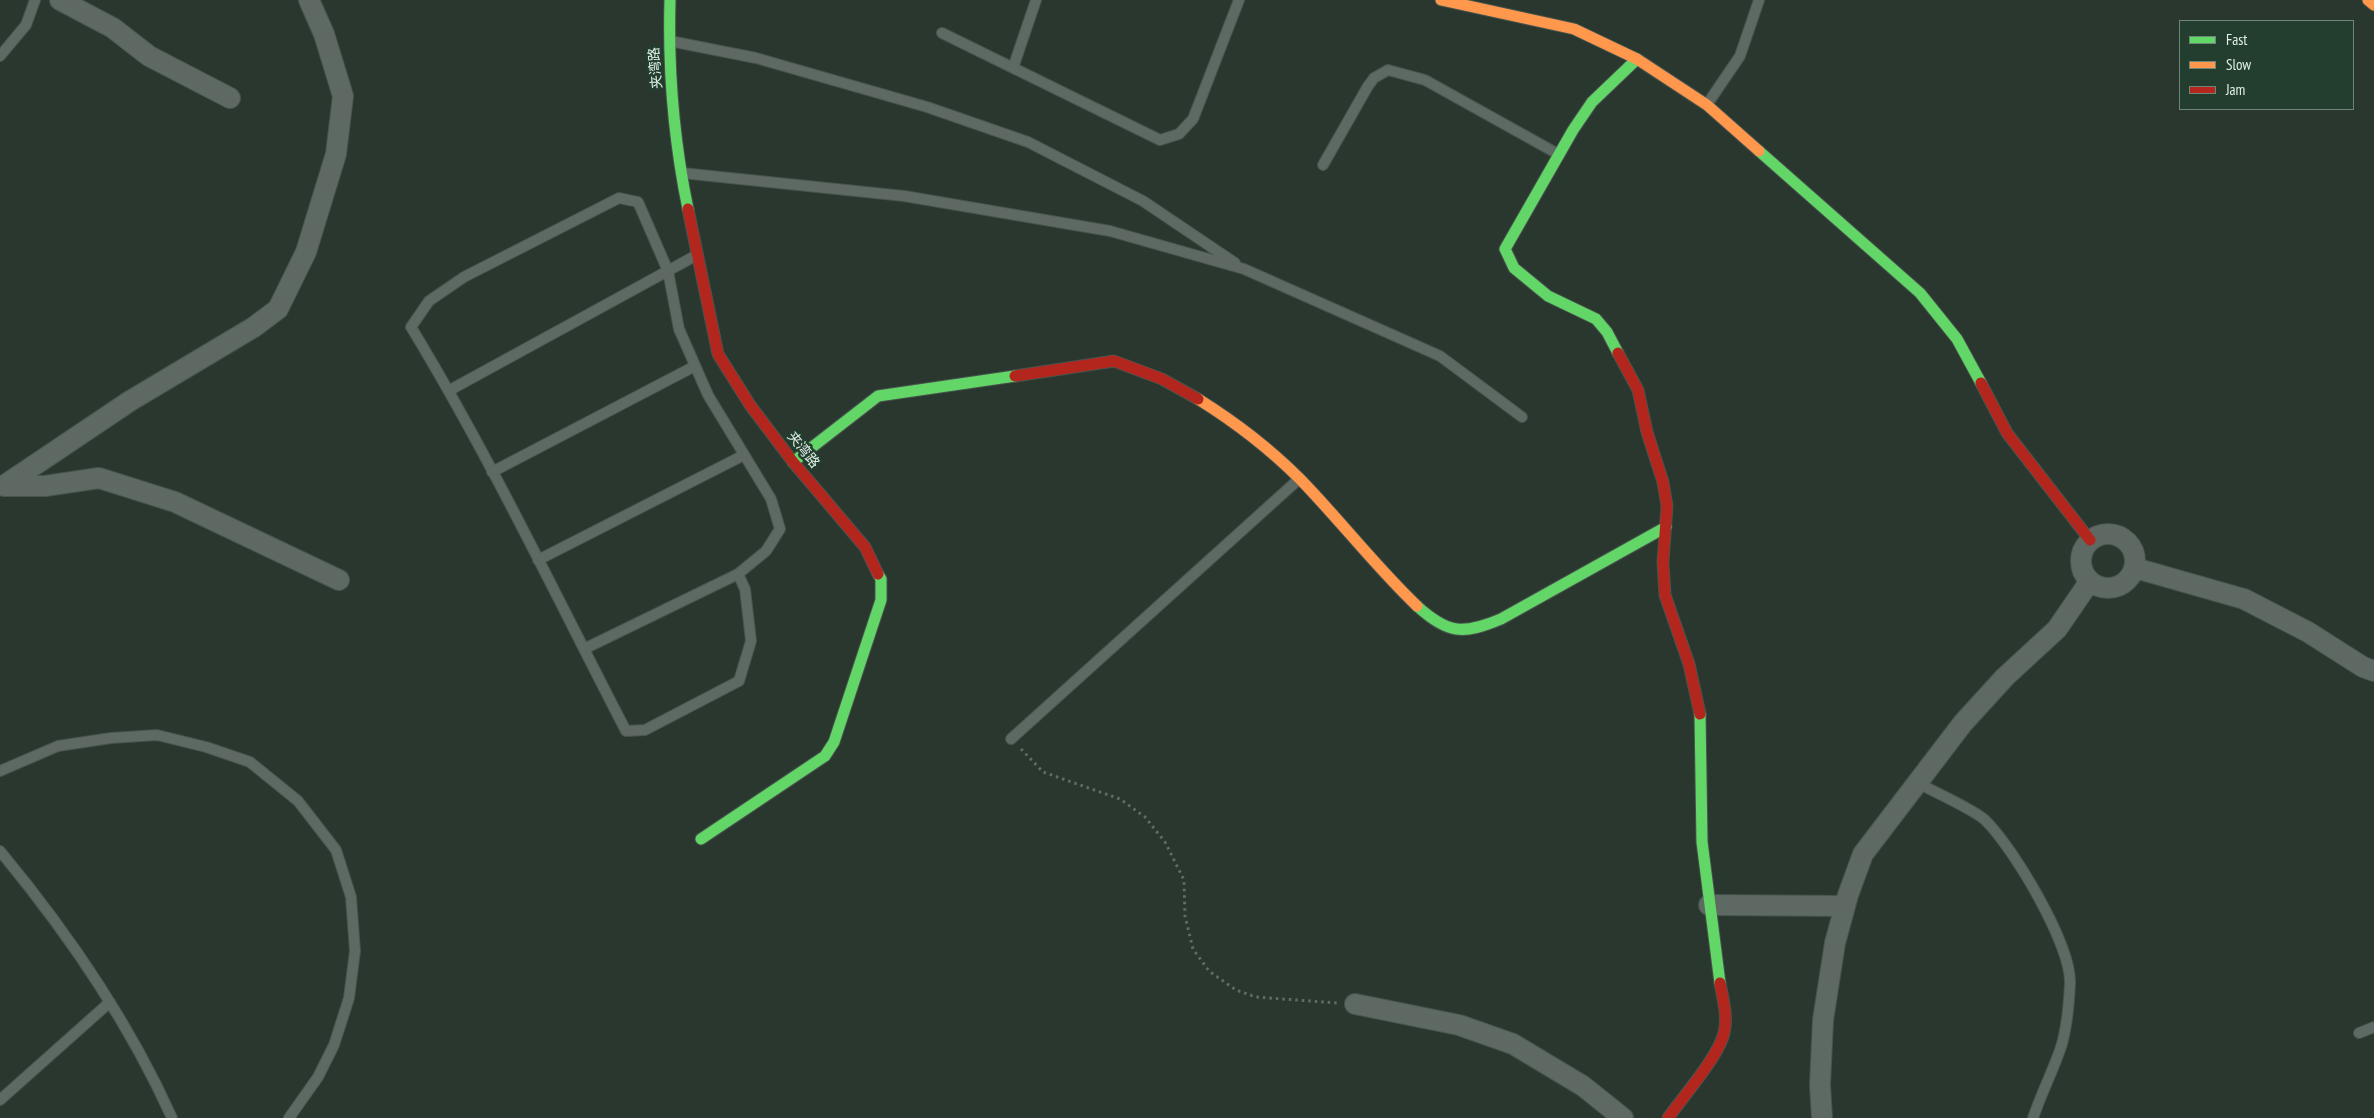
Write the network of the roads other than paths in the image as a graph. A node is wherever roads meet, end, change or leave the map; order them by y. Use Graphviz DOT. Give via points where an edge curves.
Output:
graph roads {
  1 [pos="35,0"];
  2 [pos="60,0"];
  3 [pos="309,0"];
  4 [pos="670,0"];
  5 [pos="1036,0"];
  6 [pos="1239,0"];
  7 [pos="1441,0"];
  8 [pos="1759,0"];
  9 [pos="2368,0"];
  10 [pos="2374,6"];
  11 [pos="942,33"];
  12 [pos="669,40"];
  13 [pos="0,56"];
  14 [pos="1637,59"];
  15 [pos="1013,68"];
  16 [pos="230,98"];
  17 [pos="1707,105"];
  18 [pos="1559,154"];
  19 [pos="1323,165"];
  20 [pos="681,173"];
  21 [pos="696,256"];
  22 [pos="1244,269"];
  23 [pos="668,271"];
  24 [pos="695,366"];
  25 [pos="450,390"];
  26 [pos="1522,417"];
  27 [pos="744,455"];
  28 [pos="793,462"];
  29 [pos="492,472"];
  30 [pos="1300,478"];
  31 [pos="2,487"];
  32 [pos="1666,527"];
  33 [pos="2090,540"];
  34 [pos="538,560"];
  35 [pos="2135,568"];
  36 [pos="738,574"];
  37 [pos="339,580"];
  38 [pos="2090,581"];
  39 [pos="584,649"];
  40 [pos="2374,670"];
  41 [pos="1011,739"];
  42 [pos="0,771"];
  43 [pos="1918,783"];
  44 [pos="701,839"];
  45 [pos="0,851"];
  46 [pos="1709,905"];
  47 [pos="1845,906"];
  48 [pos="110,1002"];
  49 [pos="1355,1004"];
  50 [pos="2374,1027"];
  51 [pos="2359,1033"];
  52 [pos="0,1100"];
  53 [pos="172,1118"];
  54 [pos="289,1118"];
  55 [pos="1624,1118"];
  56 [pos="1668,1118"];
  57 [pos="1822,1118"];
  58 [pos="2033,1118"];
  1 -- 13 [label="lane" via="26,25"];
  2 -- 16 [label="street" via="113,28 149,56"];
  3 -- 31 [label="street" via="324,34 343,96 336,154 328,181 306,252 278,308 254,327 130,401"];
  4 -- 12 [label="street, 夹湾路"];
  5 -- 15 [label="lane"];
  6 -- 15 [label="lane" via="1193,119 1179,134 1160,140"];
  7 -- 14 [label="street" via="1574,29"];
  8 -- 17 [label="lane" via="1740,56"];
  9 -- 10 [label="street"];
  11 -- 15 [label="lane"];
  12 -- 20 [label="street, 夹湾路"];
  12 -- 22 [label="lane" via="756,58 927,107 1028,142 1142,201"];
  14 -- 17 [label="street"];
  14 -- 18 [label="street" via="1592,102"];
  17 -- 33 [label="street" via="1920,294 1957,339 2006,433"];
  18 -- 19 [label="lane" via="1425,80 1388,70 1368,86"];
  18 -- 32 [label="street" via="1505,249 1514,268 1548,296 1596,319 1611,339 1638,390 1663,482"];
  20 -- 21 [label="street, 夹湾路"];
  20 -- 22 [label="lane" via="953,204 1110,231"];
  21 -- 23 [label="lane"];
  21 -- 28 [label="street, 夹湾路" via="718,354 750,405"];
  22 -- 26 [label="lane" via="1440,356"];
  23 -- 24 [label="lane" via="679,329"];
  23 -- 25 [label="lane"];
  23 -- 25 [label="lane" via="638,202 619,198 464,277 429,302 412,326"];
  24 -- 27 [label="lane" via="708,395"];
  24 -- 29 [label="lane"];
  25 -- 29 [label="lane"];
  27 -- 34 [label="lane"];
  27 -- 36 [label="lane" via="770,499 780,529 766,551"];
  28 -- 30 [label="street" via="878,396 1114,361 1131,365 1190,394 1254,438"];
  28 -- 44 [label="street, 夹湾路" via="865,547 880,579 881,600 834,742 826,756"];
  29 -- 34 [label="lane"];
  30 -- 32 [label="street" via="1419,610 1453,630 1474,630 1500,619"];
  30 -- 41 [label="lane"];
  31 -- 37 [label="street" via="45,486 99,478 175,502"];
  32 -- 46 [label="street" via="1665,595 1689,664 1700,708 1702,842"];
  33 -- 35 [label="street" via="2106,533 2122,536 2134,550"];
  33 -- 38 [label="street" via="2084,547 2081,565"];
  34 -- 39 [label="lane"];
  35 -- 38 [label="street" via="2131,576 2116,587 2107,588"];
  35 -- 40 [label="street" via="2244,599 2308,632 2363,667"];
  36 -- 39 [label="lane"];
  36 -- 39 [label="lane" via="745,589 751,641 740,681 644,730 626,731"];
  38 -- 43 [label="street" via="2057,629 1979,704"];
  42 -- 54 [label="lane" via="58,746 157,735 250,762 298,801 336,850 351,897 355,951 349,998 334,1045 318,1077"];
  43 -- 47 [label="street" via="1864,854"];
  43 -- 58 [label="lane" via="1984,819 2012,854 2063,950 2070,981 2067,1014 2061,1047"];
  45 -- 48 [label="lane" via="77,951"];
  46 -- 47 [label="street"];
  46 -- 56 [label="street" via="1725,1012 1724,1034"];
  47 -- 57 [label="street" via="1835,943 1823,1020"];
  48 -- 52 [label="lane"];
  48 -- 53 [label="lane" via="128,1029"];
  49 -- 55 [label="street" via="1459,1025 1513,1044 1583,1086"];
  50 -- 51 [label="lane"];
}
